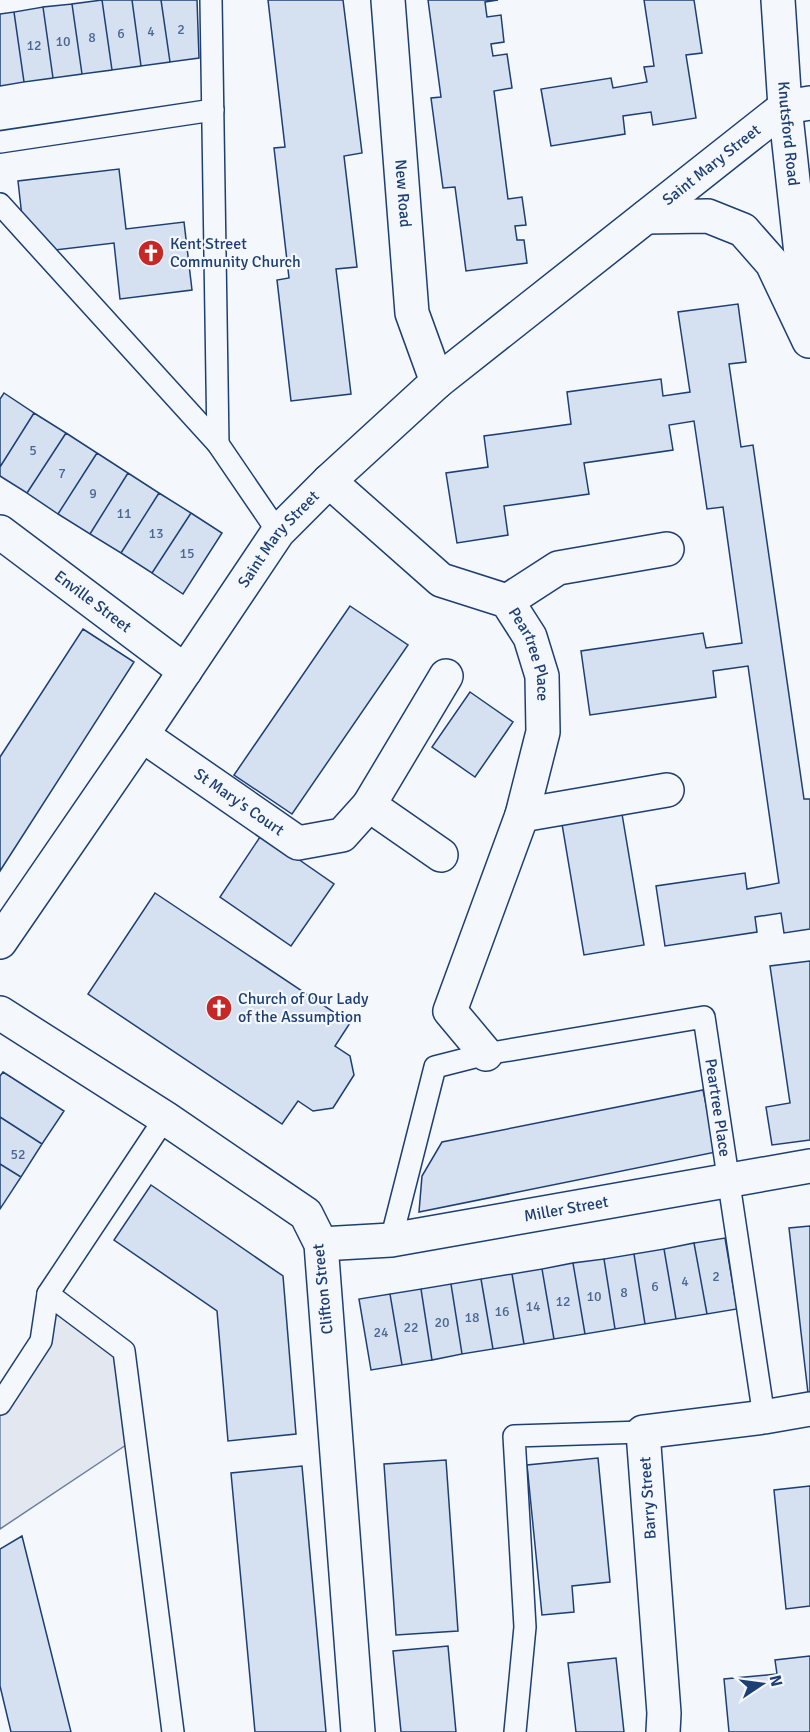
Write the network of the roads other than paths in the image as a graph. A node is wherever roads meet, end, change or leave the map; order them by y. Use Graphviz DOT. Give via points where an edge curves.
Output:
graph roads {
  1 [pos="211,0"];
  2 [pos="388,0"];
  3 [pos="778,0"];
  4 [pos="798,105"];
  5 [pos="213,110"];
  6 [pos="0,142"];
  7 [pos="1,208"];
  8 [pos="646,217"];
  9 [pos="810,336"];
  10 [pos="810,343"];
  11 [pos="437,382"];
  12 [pos="218,444"];
  13 [pos="329,481"];
  14 [pos="278,532"];
  15 [pos="3,543"];
  16 [pos="667,549"];
  17 [pos="507,601"];
  18 [pos="185,671"];
  19 [pos="446,676"];
  20 [pos="142,735"];
  21 [pos="667,790"];
  22 [pos="369,805"];
  23 [pos="522,815"];
  24 [pos="441,855"];
  25 [pos="0,942"];
  26 [pos="0,1013"];
  27 [pos="486,1054"];
  28 [pos="165,1118"];
  29 [pos="810,1166"];
  30 [pos="728,1180"];
  31 [pos="391,1240"];
  32 [pos="321,1244"];
  33 [pos="48,1294"];
  34 [pos="0,1404"];
  35 [pos="810,1409"];
  36 [pos="764,1417"];
  37 [pos="643,1432"];
  38 [pos="173,1732"];
  39 [pos="358,1732"];
  40 [pos="516,1732"];
  41 [pos="663,1732"];
  1 -- 5 [label="lane"];
  2 -- 11 [label="main road, New Road" via="412,313"];
  3 -- 4 [label="main road, Knutsford Road"];
  4 -- 8 [label="main road, Saint Mary Street"];
  4 -- 9 [label="main road, Knutsford Road"];
  5 -- 6 [label="lane"];
  5 -- 12 [label="lane"];
  7 -- 12 [label="lane"];
  8 -- 10 [label="main road, Saint Mary Street" via="708,216 743,230 772,263"];
  8 -- 11 [label="main road, Saint Mary Street"];
  11 -- 13 [label="main road, Saint Mary Street"];
  12 -- 14 [label="lane"];
  13 -- 14 [label="main road, Saint Mary Street"];
  13 -- 17 [label="main road, Peartree Place" via="441,580"];
  14 -- 18 [label="main road, Saint Mary Street"];
  15 -- 18 [label="main road, Enville Street"];
  16 -- 17 [label="main road, Peartree Place" via="558,567"];
  17 -- 23 [label="main road, Peartree Place" via="530,637 542,676 543,732"];
  18 -- 20 [label="main road, Saint Mary Street"];
  19 -- 22 [label="main road, St Mary's Court"];
  20 -- 22 [label="main road, St Mary's Court" via="298,843 342,835"];
  20 -- 25 [label="main road, Saint Mary Street"];
  21 -- 23 [label="main road"];
  22 -- 24 [label="main road"];
  23 -- 27 [label="main road, Peartree Place" via="450,1011"];
  26 -- 28 [label="main road, Clifton Street"];
  27 -- 30 [label="lane, Peartree Place" via="704,1017"];
  27 -- 31 [label="lane, Peartree Place" via="435,1067"];
  28 -- 32 [label="main road, Clifton Street" via="306,1214"];
  28 -- 33 [label="lane"];
  29 -- 30 [label="main road, Miller Street"];
  30 -- 31 [label="main road, Miller Street"];
  30 -- 36 [label="lane, Peartree Place"];
  31 -- 32 [label="main road, Miller Street"];
  32 -- 39 [label="main road, Clifton Street"];
  33 -- 34 [label="lane" via="41,1341"];
  33 -- 38 [label="lane" via="124,1352"];
  35 -- 36 [label="main road, Barry Street"];
  36 -- 37 [label="main road, Barry Street"];
  37 -- 40 [label="lane" via="514,1436 525,1627"];
  37 -- 41 [label="main road, Barry Street"];
}
